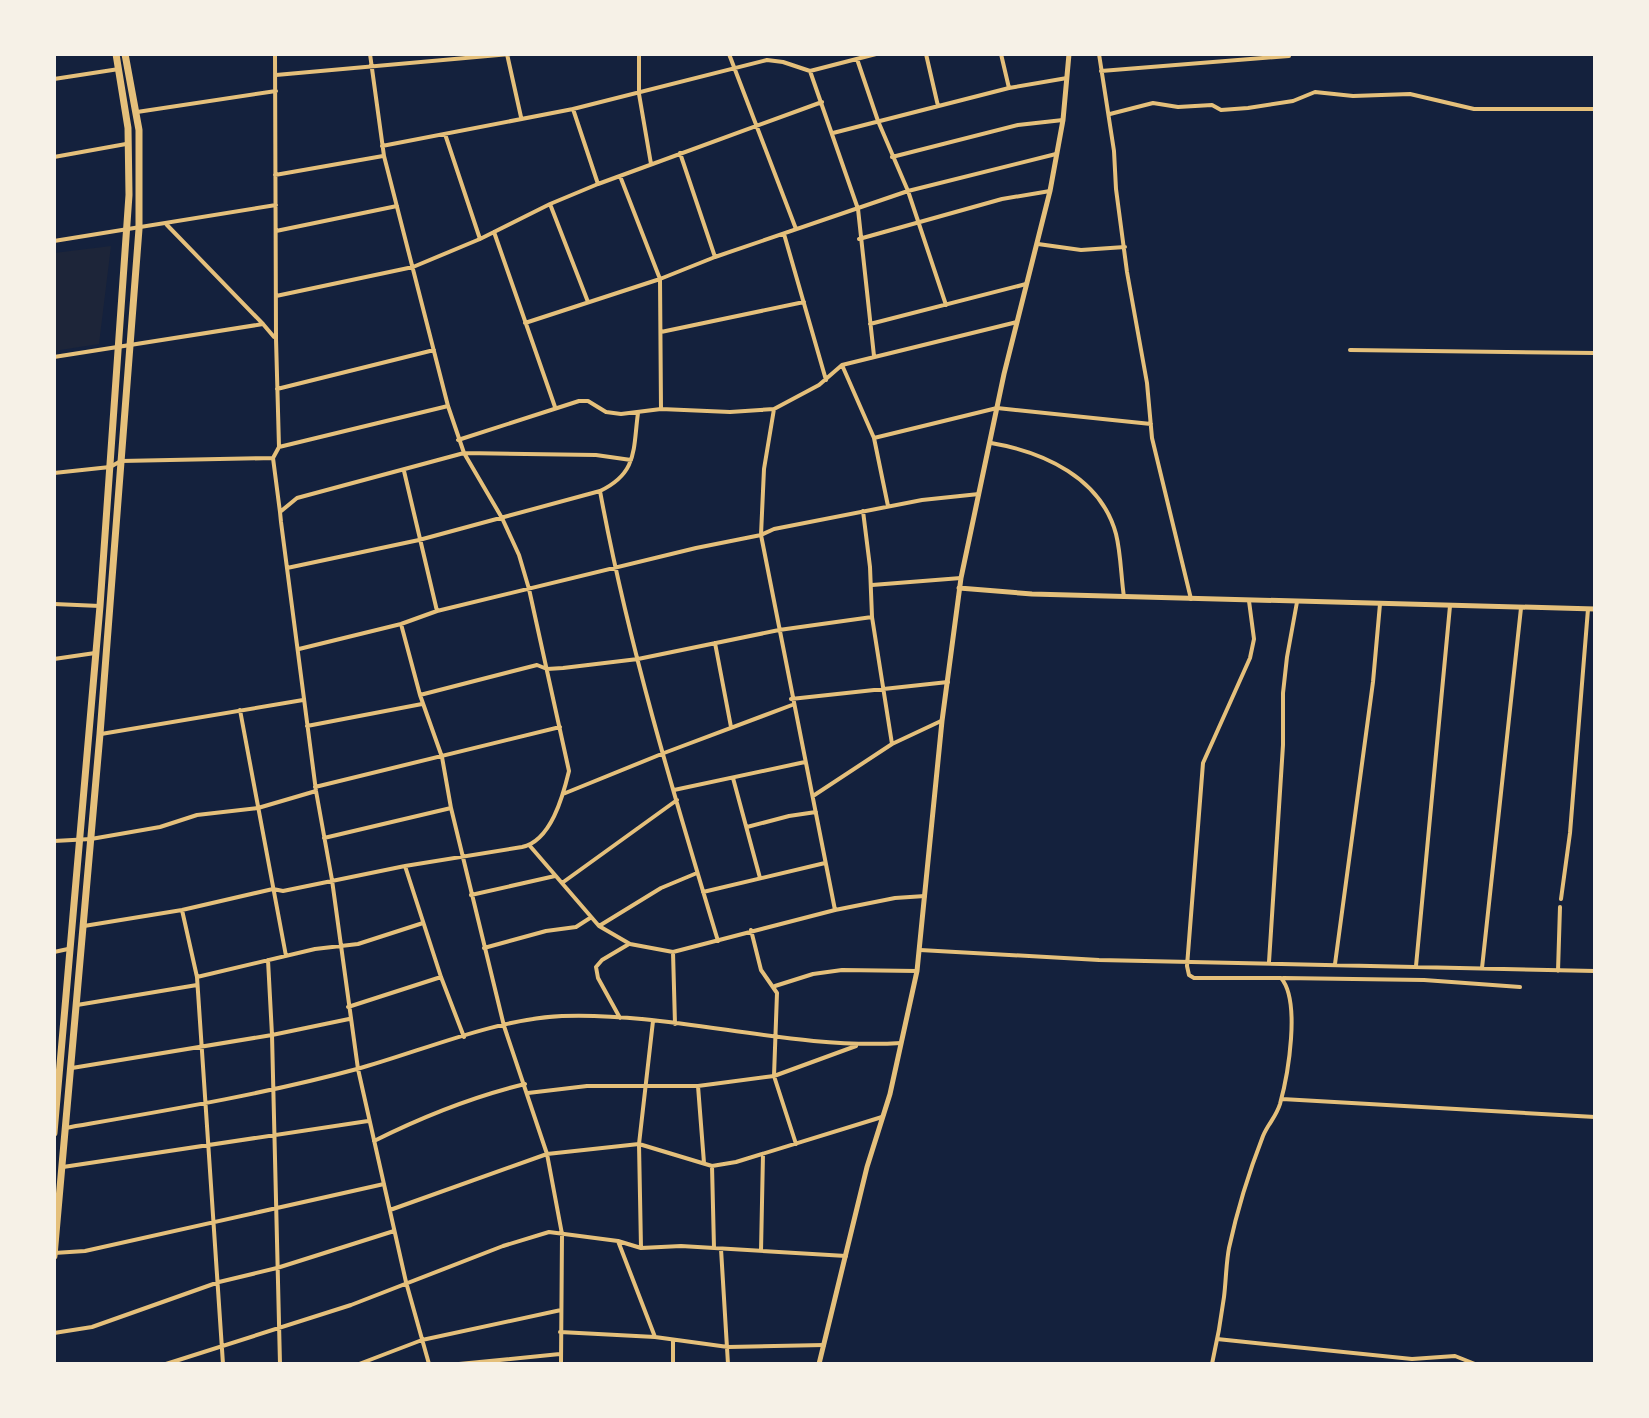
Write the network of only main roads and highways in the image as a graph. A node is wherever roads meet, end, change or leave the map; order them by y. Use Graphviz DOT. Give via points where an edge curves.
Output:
graph roads {
  1 [pos="116,54"];
  2 [pos="125,54"];
  3 [pos="54,1133"];
  4 [pos="54,1255"];
  1 -- 3 [label="highway" via="129,144 126,231"];
  2 -- 4 [label="highway" via="137,112 139,229"];
}
